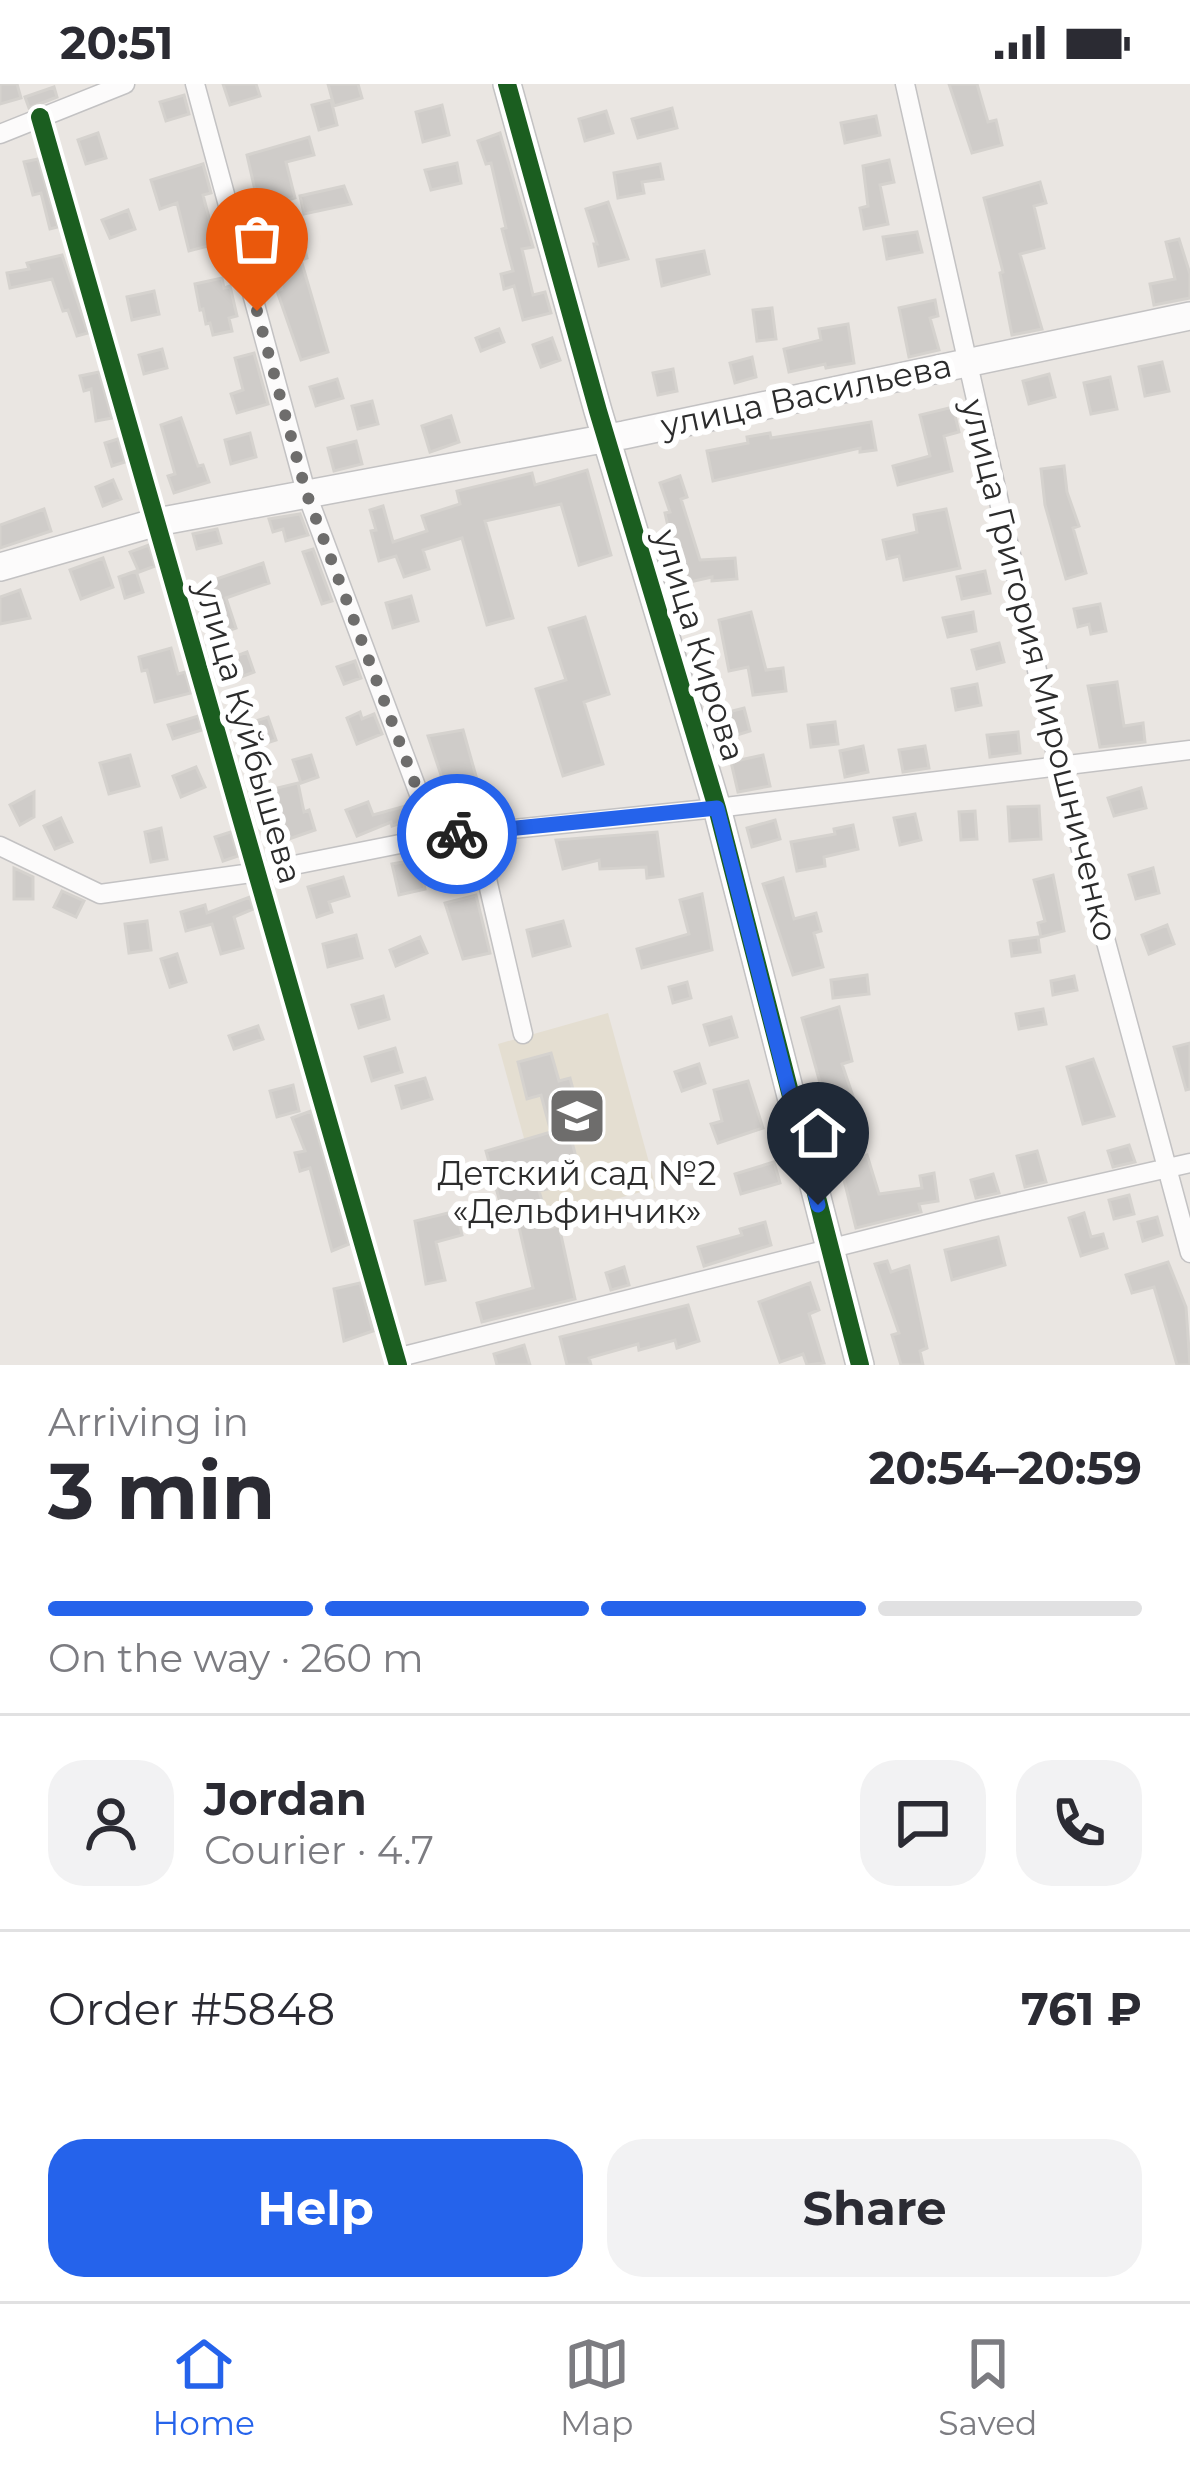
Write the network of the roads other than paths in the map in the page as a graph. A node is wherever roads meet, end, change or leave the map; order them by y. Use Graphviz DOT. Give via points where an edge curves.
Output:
graph roads {
  1 [pos="125,84"];
  2 [pos="195,84"];
  3 [pos="507,84"];
  4 [pos="905,84"];
  5 [pos="40,117"];
  6 [pos="0,134"];
  7 [pos="1190,316"];
  8 [pos="965,360"];
  9 [pos="606,437"];
  10 [pos="306,492"];
  11 [pos="157,522"];
  12 [pos="0,567"];
  13 [pos="1190,749"];
  14 [pos="1059,768"];
  15 [pos="717,808"];
  16 [pos="476,832"];
  17 [pos="435,837"];
  18 [pos="0,846"];
  19 [pos="259,872"];
  20 [pos="523,1034"];
  21 [pos="1190,1163"];
  22 [pos="1166,1168"];
  23 [pos="829,1249"];
  24 [pos="1190,1253"];
  25 [pos="397,1362"];
  26 [pos="860,1365"];
  1 -- 5 [label="street"];
  2 -- 10 [label="street"];
  3 -- 9 [label="street, улица Кирова"];
  4 -- 8 [label="street, улица Григория Мирошниченко"];
  5 -- 6 [label="street"];
  5 -- 11 [label="street, улица Куйбышева"];
  7 -- 8 [label="street, улица Васильева"];
  8 -- 9 [label="street, улица Васильева"];
  8 -- 14 [label="street, улица Григория Мирошниченко"];
  9 -- 10 [label="street, улица Васильева"];
  9 -- 15 [label="street, улица Кирова"];
  10 -- 11 [label="street, улица Васильева"];
  10 -- 17 [label="street"];
  11 -- 12 [label="street, улица Васильева"];
  11 -- 19 [label="street, улица Куйбышева"];
  13 -- 14 [label="street"];
  14 -- 15 [label="street"];
  14 -- 22 [label="street, улица Григория Мирошниченко"];
  15 -- 16 [label="street"];
  15 -- 23 [label="street, улица Кирова"];
  16 -- 17 [label="street"];
  16 -- 20 [label="street"];
  17 -- 19 [label="street"];
  18 -- 19 [label="street" via="100,894"];
  19 -- 25 [label="street, улица Куйбышева"];
  21 -- 22 [label="street"];
  22 -- 23 [label="street"];
  22 -- 24 [label="street, улица Григория Мирошниченко"];
  23 -- 25 [label="street"];
  23 -- 26 [label="street, улица Кирова"];
}
